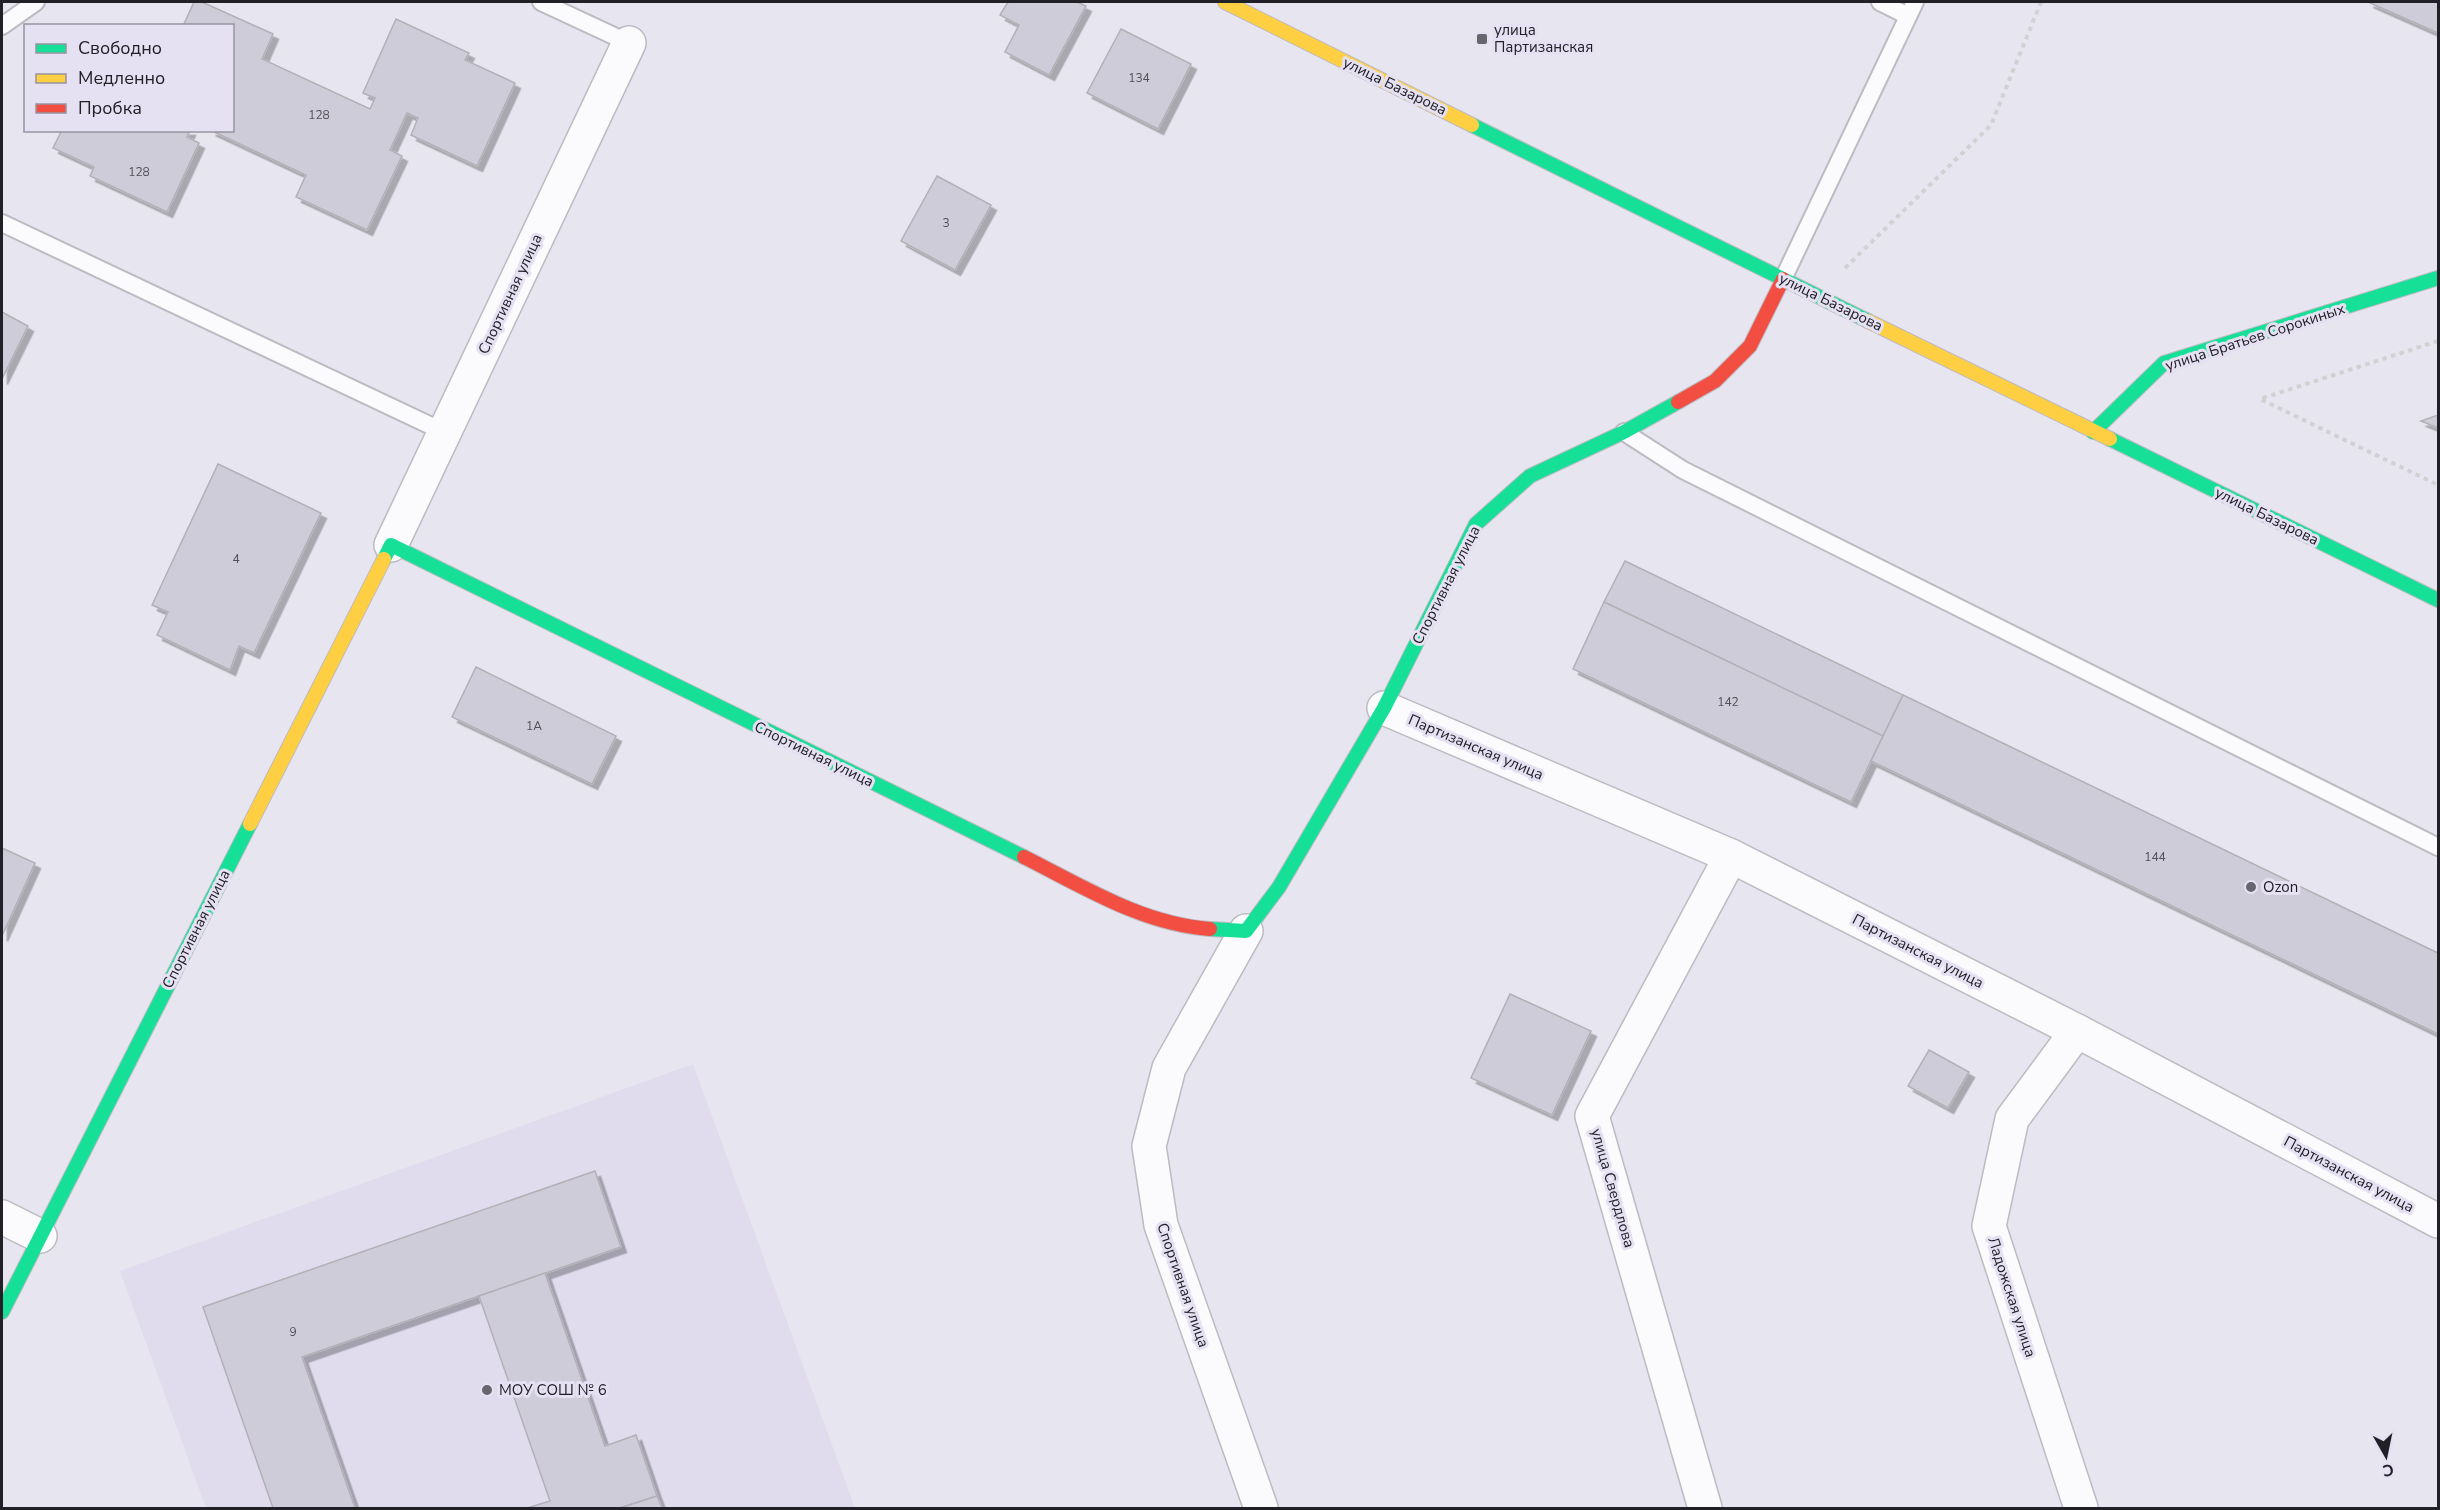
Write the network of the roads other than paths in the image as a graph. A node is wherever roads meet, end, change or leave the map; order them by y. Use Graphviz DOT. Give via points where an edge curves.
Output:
graph roads {
  1 [pos="36,2"];
  2 [pos="541,2"];
  3 [pos="1224,2"];
  4 [pos="1880,2"];
  5 [pos="1911,9"];
  6 [pos="2,26"];
  7 [pos="629,43"];
  8 [pos="2,223"];
  9 [pos="2439,278"];
  10 [pos="1783,279"];
  11 [pos="444,432"];
  12 [pos="1624,432"];
  13 [pos="2093,432"];
  14 [pos="391,545"];
  15 [pos="2439,600"];
  16 [pos="1384,708"];
  17 [pos="2439,847"];
  18 [pos="1731,856"];
  19 [pos="1246,931"];
  20 [pos="2077,1031"];
  21 [pos="2,1217"];
  22 [pos="2439,1221"];
  23 [pos="40,1236"];
  24 [pos="2,1312"];
  25 [pos="1261,1509"];
  26 [pos="1705,1509"];
  27 [pos="2081,1509"];
  1 -- 6 [label="lane"];
  2 -- 7 [label="lane"];
  3 -- 10 [label="street, улица Базарова"];
  4 -- 5 [label="lane"];
  5 -- 10 [label="lane"];
  7 -- 11 [label="street, Спортивная улица"];
  8 -- 11 [label="lane"];
  9 -- 13 [label="street, улица Братьев Сорокиных" via="2164,363"];
  10 -- 12 [label="street, Спортивная улица" via="1750,346 1715,381"];
  10 -- 13 [label="street, улица Базарова"];
  11 -- 14 [label="street, Спортивная улица"];
  12 -- 16 [label="street, Спортивная улица" via="1530,476 1476,524"];
  12 -- 17 [label="lane" via="1683,470"];
  13 -- 15 [label="street, улица Базарова"];
  14 -- 19 [label="street, Спортивная улица" via="1143,916 1184,927"];
  14 -- 23 [label="street, Спортивная улица"];
  16 -- 18 [label="street, Партизанская улица"];
  16 -- 19 [label="street, Спортивная улица" via="1279,887"];
  18 -- 20 [label="street, Партизанская улица"];
  18 -- 26 [label="street, улица Свердлова" via="1592,1116"];
  19 -- 25 [label="street, Спортивная улица" via="1169,1068 1149,1146 1161,1225"];
  20 -- 22 [label="street, Партизанская улица"];
  20 -- 27 [label="street, Ладожская улица" via="2012,1119 1989,1227"];
  21 -- 23 [label="street"];
  23 -- 24 [label="street, Спортивная улица"];
}
